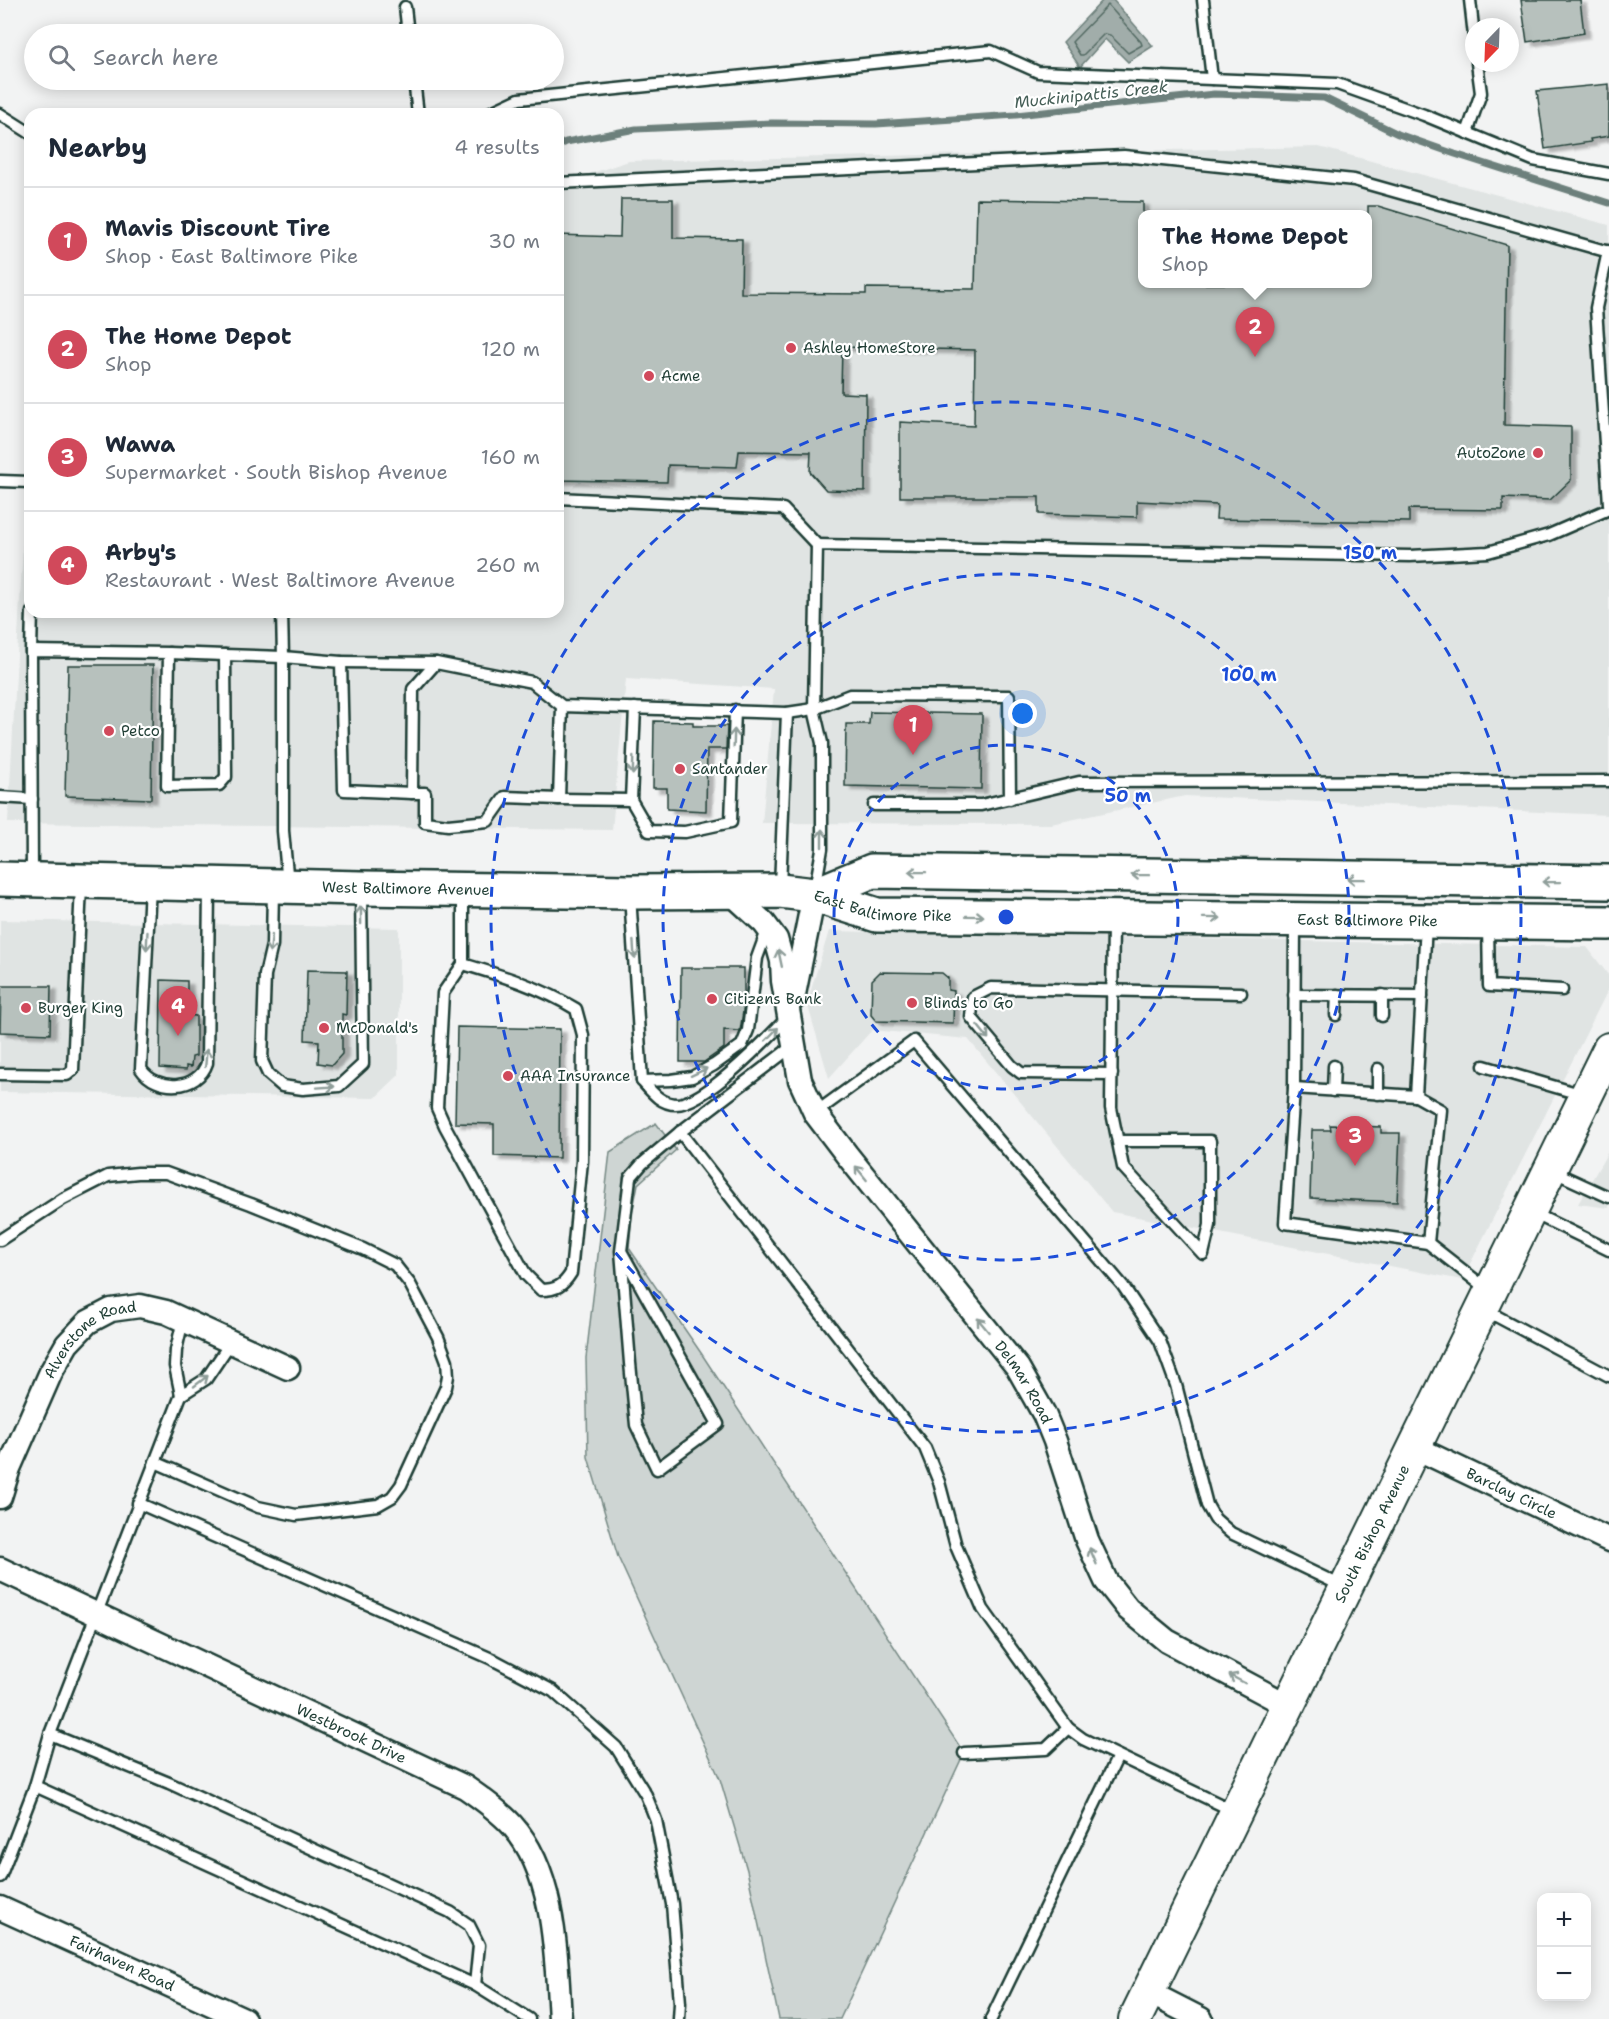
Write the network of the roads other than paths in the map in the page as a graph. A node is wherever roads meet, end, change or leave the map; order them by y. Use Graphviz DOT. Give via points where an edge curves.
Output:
graph roads {
  1 [pos="1203,0"];
  2 [pos="1470,0"];
  3 [pos="405,7"];
  4 [pos="1472,18"];
  5 [pos="407,24"];
  6 [pos="1478,72"];
  7 [pos="1212,80"];
  8 [pos="415,90"];
  9 [pos="417,108"];
  10 [pos="500,108"];
  11 [pos="0,114"];
  12 [pos="24,129"];
  13 [pos="1467,132"];
  14 [pos="1609,174"];
  15 [pos="564,183"];
  16 [pos="1609,251"];
  17 [pos="1607,430"];
  18 [pos="0,481"];
  19 [pos="24,482"];
  20 [pos="564,498"];
  21 [pos="1609,507"];
  22 [pos="817,544"];
  23 [pos="32,618"];
  24 [pos="282,618"];
  25 [pos="31,651"];
  26 [pos="169,652"];
  27 [pos="225,655"];
  28 [pos="283,657"];
  29 [pos="341,662"];
  30 [pos="436,663"];
  31 [pos="562,706"];
  32 [pos="635,708"];
  33 [pos="814,709"];
  34 [pos="735,710"];
  35 [pos="787,713"];
  36 [pos="1609,781"];
  37 [pos="412,793"];
  38 [pos="0,797"];
  39 [pos="32,799"];
  40 [pos="559,799"];
  41 [pos="1010,799"];
  42 [pos="631,800"];
  43 [pos="874,805"];
  44 [pos="1175,876"];
  45 [pos="0,879"];
  46 [pos="32,879"];
  47 [pos="81,881"];
  48 [pos="150,882"];
  49 [pos="1609,882"];
  50 [pos="209,884"];
  51 [pos="281,886"];
  52 [pos="361,888"];
  53 [pos="463,890"];
  54 [pos="729,891"];
  55 [pos="780,891"];
  56 [pos="630,892"];
  57 [pos="814,896"];
  58 [pos="1113,917"];
  59 [pos="1174,918"];
  60 [pos="1295,919"];
  61 [pos="1426,921"];
  62 [pos="1488,921"];
  63 [pos="1609,923"];
  64 [pos="768,928"];
  65 [pos="463,964"];
  66 [pos="1562,990"];
  67 [pos="1113,991"];
  68 [pos="1241,993"];
  69 [pos="1294,995"];
  70 [pos="1337,995"];
  71 [pos="1382,995"];
  72 [pos="1422,996"];
  73 [pos="1336,1015"];
  74 [pos="790,1016"];
  75 [pos="1382,1016"];
  76 [pos="794,1045"];
  77 [pos="1609,1049"];
  78 [pos="1334,1066"];
  79 [pos="1484,1066"];
  80 [pos="1378,1069"];
  81 [pos="0,1074"];
  82 [pos="1112,1074"];
  83 [pos="642,1081"];
  84 [pos="1294,1088"];
  85 [pos="1333,1091"];
  86 [pos="1378,1094"];
  87 [pos="1416,1096"];
  88 [pos="1586,1096"];
  89 [pos="815,1113"];
  90 [pos="680,1132"];
  91 [pos="1118,1142"];
  92 [pos="1550,1171"];
  93 [pos="1609,1197"];
  94 [pos="1530,1211"];
  95 [pos="0,1240"];
  96 [pos="1428,1243"];
  97 [pos="1609,1250"];
  98 [pos="621,1251"];
  99 [pos="1487,1300"];
  100 [pos="183,1320"];
  101 [pos="231,1342"];
  102 [pos="288,1368"];
  103 [pos="1609,1376"];
  104 [pos="181,1395"];
  105 [pos="1414,1447"];
  106 [pos="154,1462"];
  107 [pos="5,1466"];
  108 [pos="0,1497"];
  109 [pos="138,1503"];
  110 [pos="1609,1540"];
  111 [pos="0,1569"];
  112 [pos="1346,1588"];
  113 [pos="97,1614"];
  114 [pos="1289,1706"];
  115 [pos="1068,1728"];
  116 [pos="50,1734"];
  117 [pos="964,1753"];
  118 [pos="1118,1756"];
  119 [pos="35,1786"];
  120 [pos="1237,1812"];
  121 [pos="0,1877"];
  122 [pos="0,1908"];
  123 [pos="475,1985"];
  124 [pos="1142,2005"];
  125 [pos="244,2019"];
  126 [pos="529,2019"];
  127 [pos="560,2019"];
  128 [pos="679,2019"];
  129 [pos="991,2019"];
  130 [pos="1201,2019"];
  1 -- 7 [label="lane"];
  2 -- 4 [label="lane"];
  3 -- 5 [label="lane"];
  6 -- 13 [label="lane" via="1481,93"];
  7 -- 10 [label="lane" via="1038,72 991,51 519,99"];
  7 -- 13 [label="lane" via="1337,84"];
  8 -- 9 [label="lane"];
  11 -- 12 [label="lane"];
  13 -- 14 [label="lane" via="1533,160"];
  15 -- 16 [label="lane" via="1124,156 1354,180"];
  16 -- 17 [label="lane" via="1596,308"];
  17 -- 21 [label="lane"];
  18 -- 19 [label="lane"];
  20 -- 22 [label="lane" via="783,509"];
  21 -- 22 [label="lane" via="1549,535 1488,552 1410,556"];
  22 -- 33 [label="lane"];
  23 -- 25 [label="lane"];
  24 -- 28 [label="lane"];
  25 -- 26 [label="lane"];
  25 -- 39 [label="lane"];
  26 -- 27 [label="lane"];
  26 -- 27 [label="lane" via="167,786 219,785 226,777"];
  27 -- 28 [label="lane"];
  28 -- 29 [label="lane"];
  28 -- 51 [label="lane"];
  29 -- 30 [label="lane"];
  29 -- 37 [label="lane" via="344,790"];
  30 -- 31 [label="lane" via="532,682"];
  30 -- 37 [label="lane" via="413,689"];
  31 -- 32 [label="lane"];
  31 -- 40 [label="lane"];
  32 -- 34 [label="lane"];
  32 -- 42 [label="lane, one-way"];
  33 -- 35 [label="lane"];
  33 -- 41 [label="lane" via="850,695 1010,696"];
  57 -- 33 [label="lane, one-way" via="821,861 822,825 822,742"];
  34 -- 35 [label="lane"];
  42 -- 34 [label="lane, one-way" via="649,831 685,832 731,822"];
  35 -- 55 [label="lane"];
  36 -- 41 [label="lane" via="1079,782"];
  37 -- 40 [label="lane" via="425,793 425,822 448,825 489,821 505,797"];
  38 -- 39 [label="lane"];
  39 -- 46 [label="lane"];
  40 -- 42 [label="lane"];
  41 -- 43 [label="lane" via="981,805"];
  49 -- 44 [label="main road, East Baltimore Pike, one-way"];
  44 -- 57 [label="main road, East Baltimore Pike, one-way" via="872,872"];
  44 -- 59 [label="main road"];
  45 -- 46 [label="main road, West Baltimore Avenue"];
  46 -- 47 [label="main road, West Baltimore Avenue"];
  47 -- 48 [label="main road, West Baltimore Avenue"];
  47 -- 81 [label="lane" via="73,1070 67,1075"];
  48 -- 50 [label="main road, West Baltimore Avenue"];
  48 -- 50 [label="lane, one-way" via="141,1069 147,1078 183,1084 204,1074 207,1063"];
  50 -- 51 [label="main road, West Baltimore Avenue"];
  51 -- 52 [label="main road, West Baltimore Avenue"];
  51 -- 52 [label="lane, one-way" via="266,975 262,1061 268,1074 282,1086 303,1089 339,1086 363,1064"];
  52 -- 53 [label="main road, West Baltimore Avenue"];
  53 -- 56 [label="main road, West Baltimore Avenue"];
  53 -- 65 [label="lane"];
  54 -- 55 [label="main road, West Baltimore Avenue"];
  54 -- 56 [label="main road, West Baltimore Avenue"];
  54 -- 64 [label="street, Delmar Road"];
  55 -- 57 [label="main road, West Baltimore Avenue"];
  56 -- 83 [label="lane, one-way"];
  57 -- 58 [label="main road, East Baltimore Pike, one-way" via="877,915"];
  57 -- 74 [label="street, Delmar Road"];
  58 -- 59 [label="main road, East Baltimore Pike"];
  58 -- 67 [label="lane"];
  59 -- 60 [label="main road, East Baltimore Pike, one-way"];
  60 -- 61 [label="main road, East Baltimore Pike"];
  60 -- 69 [label="lane"];
  61 -- 62 [label="main road, East Baltimore Pike"];
  61 -- 72 [label="lane"];
  62 -- 63 [label="main road, East Baltimore Pike"];
  62 -- 66 [label="lane" via="1489,986"];
  74 -- 64 [label="street, Delmar Road, one-way" via="782,961 776,939"];
  83 -- 64 [label="lane, one-way" via="692,1077 742,1045 748,1030 757,958"];
  65 -- 65 [label="lane" via="443,993 437,1108 526,1275 541,1290 554,1290 571,1273 582,1161 583,1035 576,1009 513,978"];
  67 -- 68 [label="lane"];
  67 -- 82 [label="lane"];
  67 -- 82 [label="lane, one-way" via="991,988 973,997 971,1017 1021,1073"];
  69 -- 70 [label="lane"];
  69 -- 84 [label="lane"];
  70 -- 71 [label="lane"];
  70 -- 73 [label="lane"];
  71 -- 72 [label="lane"];
  71 -- 75 [label="lane"];
  72 -- 87 [label="lane"];
  74 -- 76 [label="street, Delmar Road"];
  83 -- 74 [label="lane, one-way" via="656,1098 675,1104 693,1100"];
  76 -- 89 [label="street, Delmar Road" via="800,1080"];
  76 -- 90 [label="lane"];
  77 -- 88 [label="main road, South Bishop Avenue"];
  78 -- 85 [label="lane"];
  79 -- 88 [label="lane"];
  80 -- 86 [label="lane"];
  82 -- 91 [label="lane" via="1111,1108"];
  84 -- 85 [label="lane"];
  84 -- 96 [label="lane" via="1285,1223"];
  85 -- 86 [label="lane"];
  86 -- 87 [label="lane"];
  87 -- 96 [label="lane" via="1441,1110"];
  88 -- 92 [label="main road, South Bishop Avenue"];
  89 -- 112 [label="lane" via="914,1041 1123,1286 1160,1341 1215,1519 1231,1533"];
  114 -- 89 [label="street, Delmar Road, one-way" via="1167,1641 1140,1621 1116,1595 1096,1563 1055,1441 1018,1368"];
  90 -- 98 [label="lane" via="630,1178"];
  90 -- 115 [label="lane" via="925,1448 939,1482 956,1546 983,1609"];
  91 -- 91 [label="lane" via="1123,1167 1203,1254 1210,1224 1210,1141"];
  92 -- 93 [label="lane"];
  92 -- 94 [label="main road, South Bishop Avenue"];
  94 -- 97 [label="lane"];
  94 -- 99 [label="main road, South Bishop Avenue"];
  95 -- 106 [label="lane" via="63,1199 108,1176 166,1173 363,1249 395,1265 410,1284 438,1337 448,1376 401,1485 392,1497 378,1505 296,1515 258,1507"];
  96 -- 99 [label="lane"];
  98 -- 98 [label="lane" via="636,1425 657,1469 718,1424"];
  99 -- 103 [label="lane"];
  99 -- 105 [label="main road, South Bishop Avenue"];
  100 -- 101 [label="street, Alverstone Road"];
  100 -- 104 [label="lane" via="175,1366"];
  100 -- 107 [label="street, Alverstone Road" via="140,1306 111,1310 88,1322 67,1344"];
  101 -- 102 [label="street, Alverstone Road"];
  104 -- 101 [label="lane, one-way" via="206,1379"];
  104 -- 106 [label="lane"];
  105 -- 110 [label="street, Barclay Circle"];
  105 -- 112 [label="main road, South Bishop Avenue"];
  106 -- 109 [label="lane"];
  107 -- 108 [label="street, Alverstone Road"];
  109 -- 113 [label="lane"];
  109 -- 128 [label="lane" via="513,1670 553,1691 616,1747 646,1795 656,1820 672,1904"];
  111 -- 113 [label="street, Westbrook Drive"];
  112 -- 114 [label="main road, South Bishop Avenue"];
  113 -- 116 [label="lane"];
  113 -- 127 [label="street, Westbrook Drive" via="465,1787 487,1803 512,1825 538,1870 555,1939"];
  114 -- 120 [label="main road, South Bishop Avenue"];
  115 -- 117 [label="lane" via="1046,1749"];
  115 -- 118 [label="lane"];
  116 -- 119 [label="lane"];
  116 -- 123 [label="lane" via="169,1783 450,1912 469,1925 478,1945"];
  118 -- 120 [label="lane"];
  118 -- 129 [label="lane"];
  119 -- 121 [label="lane"];
  119 -- 123 [label="lane"];
  120 -- 124 [label="main road, South Bishop Avenue"];
  122 -- 125 [label="street, Fairhaven Road"];
  123 -- 126 [label="lane"];
  124 -- 130 [label="street"];
}
